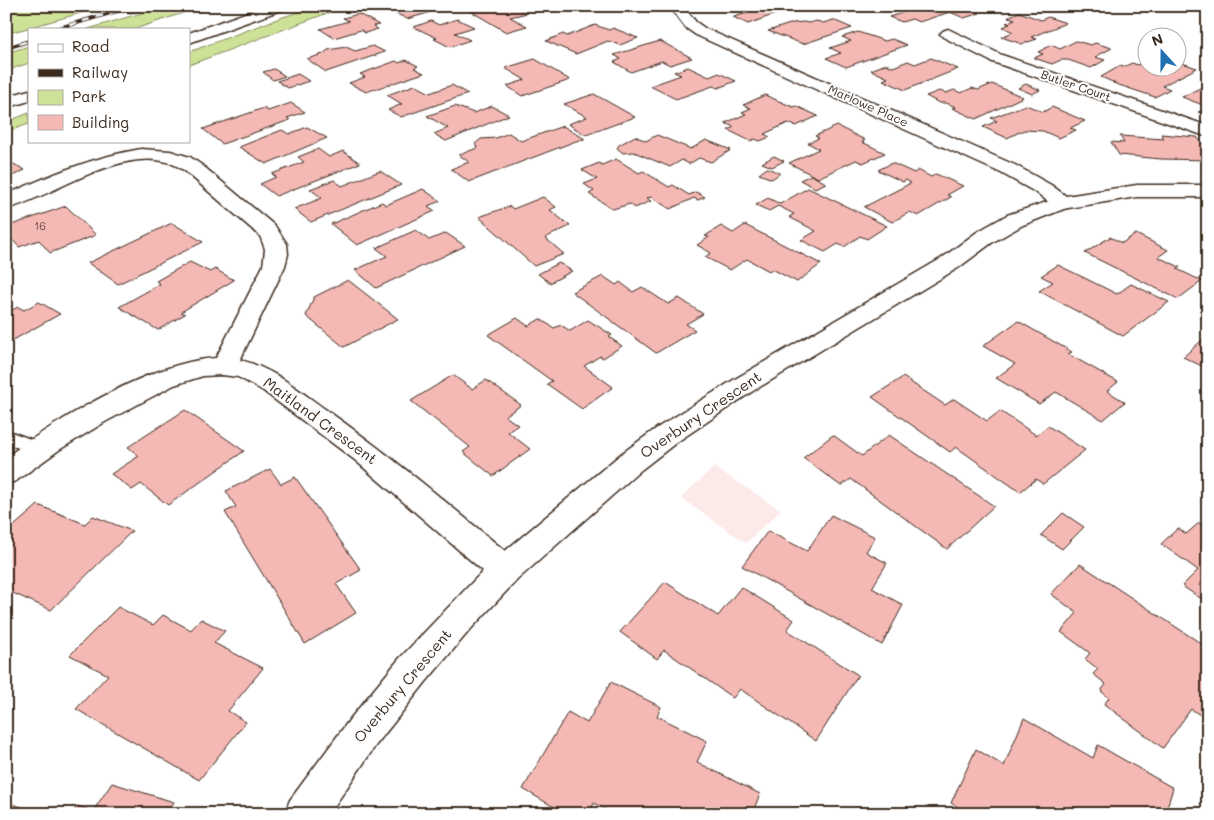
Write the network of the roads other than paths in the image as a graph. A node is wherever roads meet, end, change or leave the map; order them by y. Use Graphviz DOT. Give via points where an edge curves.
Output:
graph roads {
  1 [pos="238,6"];
  2 [pos="279,6"];
  3 [pos="680,6"];
  4 [pos="203,18"];
  5 [pos="948,34"];
  6 [pos="190,38"];
  7 [pos="28,95"];
  8 [pos="6,103"];
  9 [pos="1208,132"];
  10 [pos="1208,191"];
  11 [pos="1062,202"];
  12 [pos="6,203"];
  13 [pos="224,367"];
  14 [pos="6,436"];
  15 [pos="38,449"];
  16 [pos="6,473"];
  17 [pos="505,570"];
  18 [pos="304,814"];
  1 -- 4 [label="main road"];
  2 -- 6 [label="main road"];
  3 -- 11 [label="main road, Marlowe Place" via="683,17 701,32 1002,166"];
  5 -- 9 [label="main road, Butler Court" via="996,58"];
  7 -- 8 [label="main road"];
  10 -- 11 [label="main road, Overbury Crescent" via="1137,191"];
  11 -- 17 [label="main road, Overbury Crescent" via="1015,220 985,237 950,263 744,385 667,435"];
  12 -- 13 [label="main road" via="98,163 115,159 170,157 193,168 263,226 276,244 278,255"];
  13 -- 15 [label="main road, Maitland Crescent" via="183,372 146,386"];
  13 -- 17 [label="main road, Maitland Crescent" via="257,375 334,429 401,481"];
  14 -- 15 [label="lane"];
  15 -- 16 [label="main road, Maitland Crescent"];
  17 -- 18 [label="main road, Overbury Crescent" via="412,671"];
}
